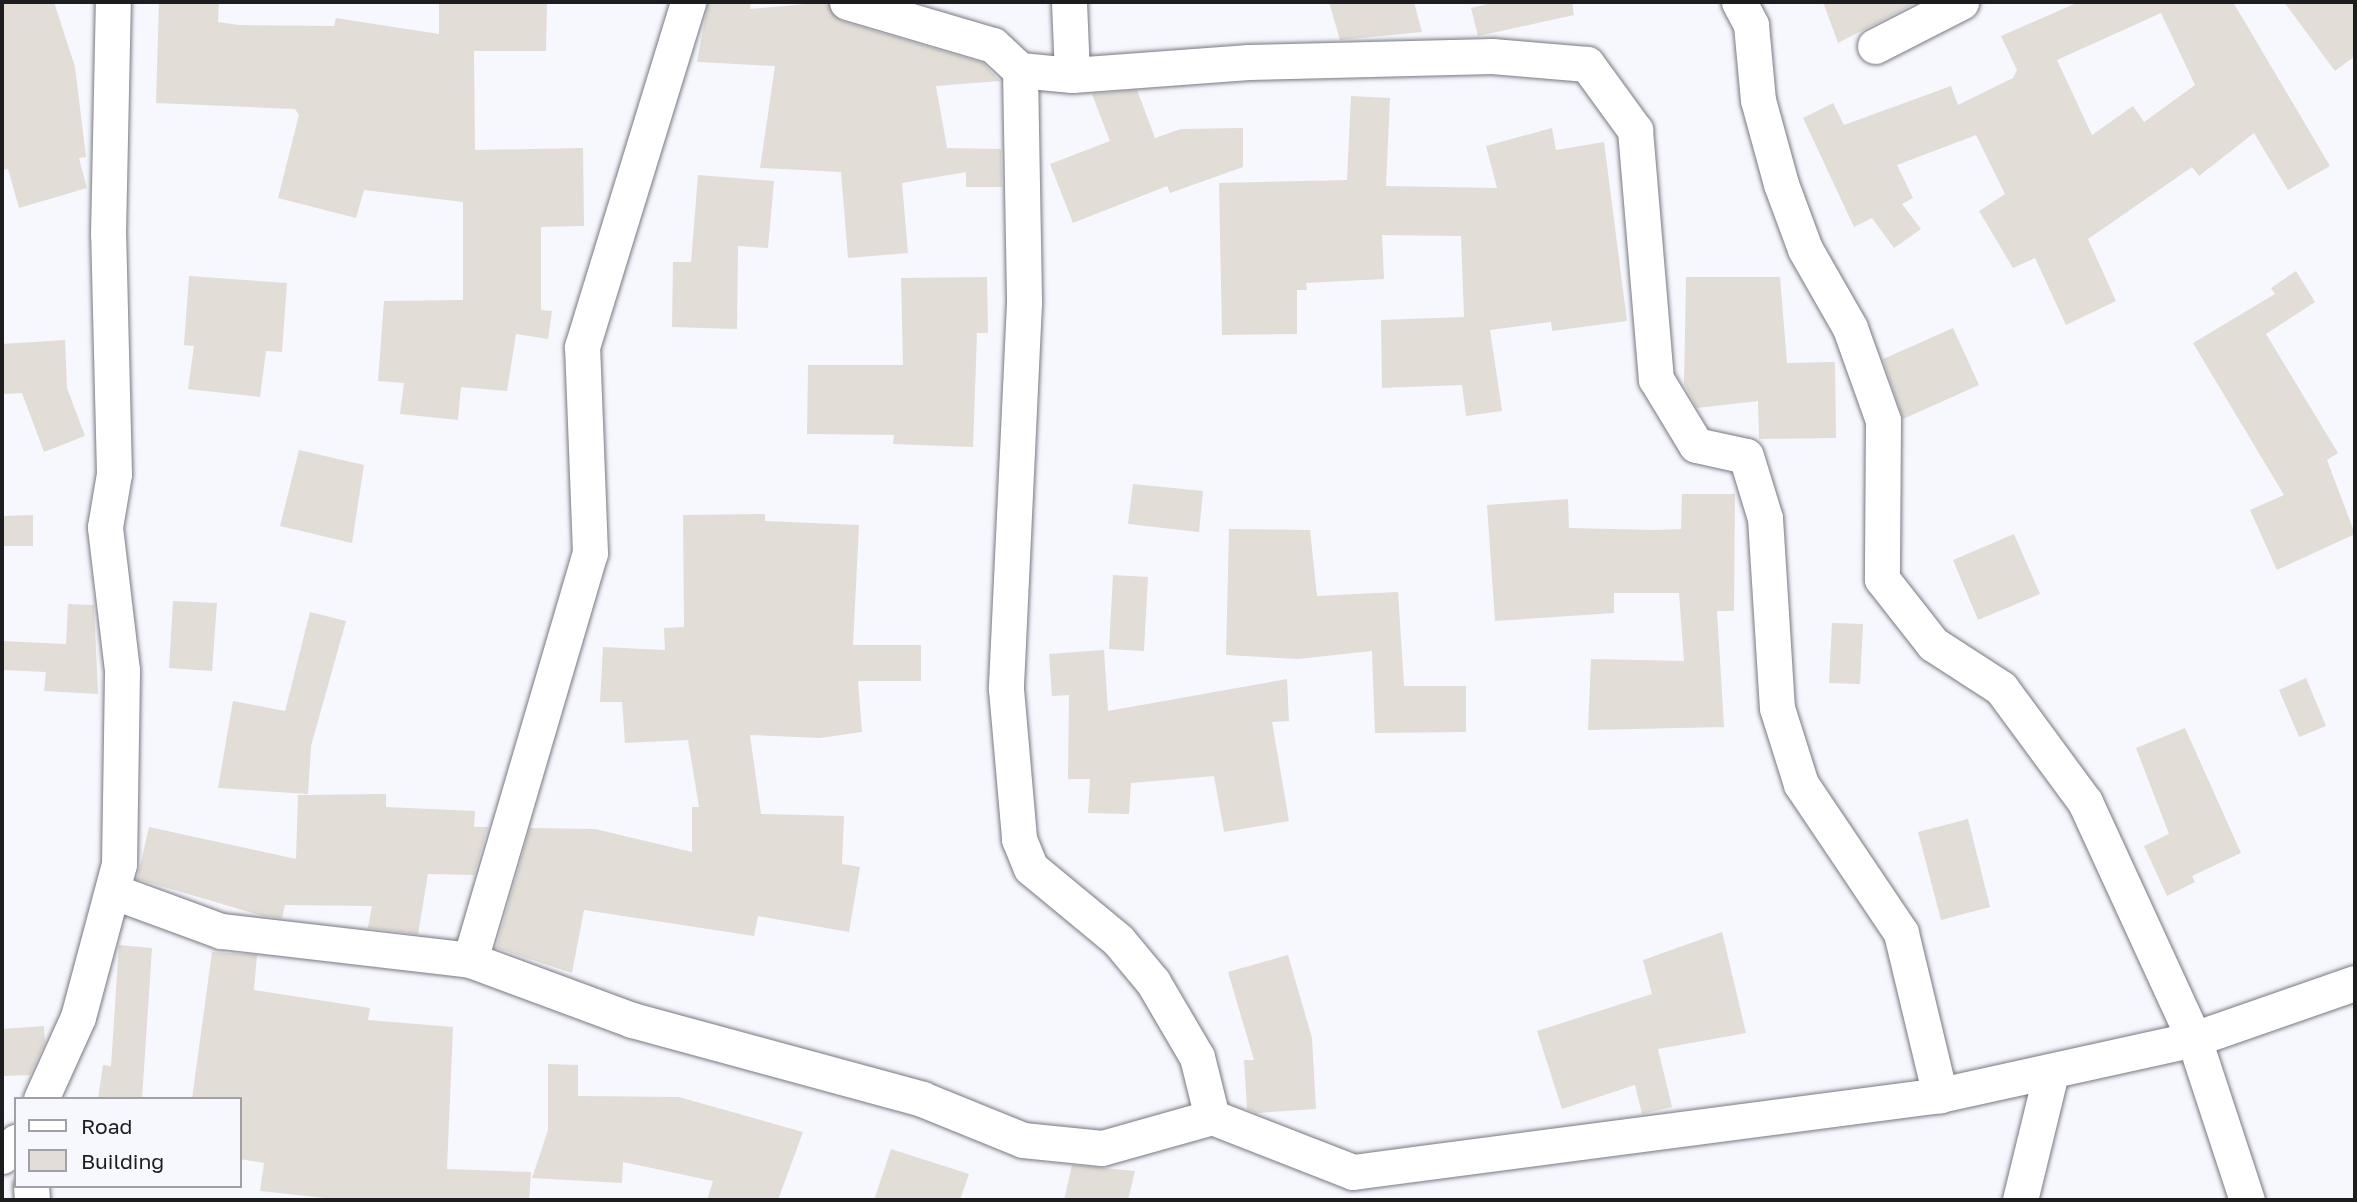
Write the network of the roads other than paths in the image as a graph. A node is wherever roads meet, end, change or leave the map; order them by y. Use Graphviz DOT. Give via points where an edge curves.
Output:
graph roads {
  1 [pos="113,2"];
  2 [pos="688,2"];
  3 [pos="847,2"];
  4 [pos="1069,2"];
  5 [pos="1739,2"];
  6 [pos="1961,2"];
  7 [pos="1875,46"];
  8 [pos="1020,70"];
  9 [pos="1072,75"];
  10 [pos="115,892"];
  11 [pos="470,960"];
  12 [pos="2355,983"];
  13 [pos="2194,1039"];
  14 [pos="2051,1073"];
  15 [pos="1940,1095"];
  16 [pos="42,1097"];
  17 [pos="1212,1117"];
  18 [pos="2020,1200"];
  19 [pos="2247,1200"];
  1 -- 10 [label="street" via="108,234 115,412 105,527 122,693"];
  2 -- 11 [label="street" via="582,347 590,552"];
  3 -- 8 [label="street" via="993,45"];
  4 -- 9 [label="street"];
  5 -- 13 [label="street" via="1751,25 1758,100 1781,184 1805,249 1850,328 1883,420 1882,579 1933,644 2001,688 2085,802"];
  6 -- 7 [label="street"];
  8 -- 9 [label="street"];
  8 -- 17 [label="street" via="1024,303 1006,689 1019,839 1031,868 1118,940 1153,982 1197,1057"];
  9 -- 15 [label="street" via="1249,62 1466,57 1587,64 1634,130 1656,379 1696,445 1746,456 1765,518 1777,708 1801,784 1901,933"];
  10 -- 11 [label="street" via="221,931"];
  10 -- 16 [label="street" via="78,1017"];
  11 -- 17 [label="street" via="632,1020 922,1099 1023,1140 1102,1148"];
  12 -- 13 [label="street"];
  13 -- 14 [label="street"];
  13 -- 19 [label="street"];
  14 -- 15 [label="street"];
  14 -- 18 [label="street"];
  15 -- 17 [label="street" via="1353,1172"];
}
